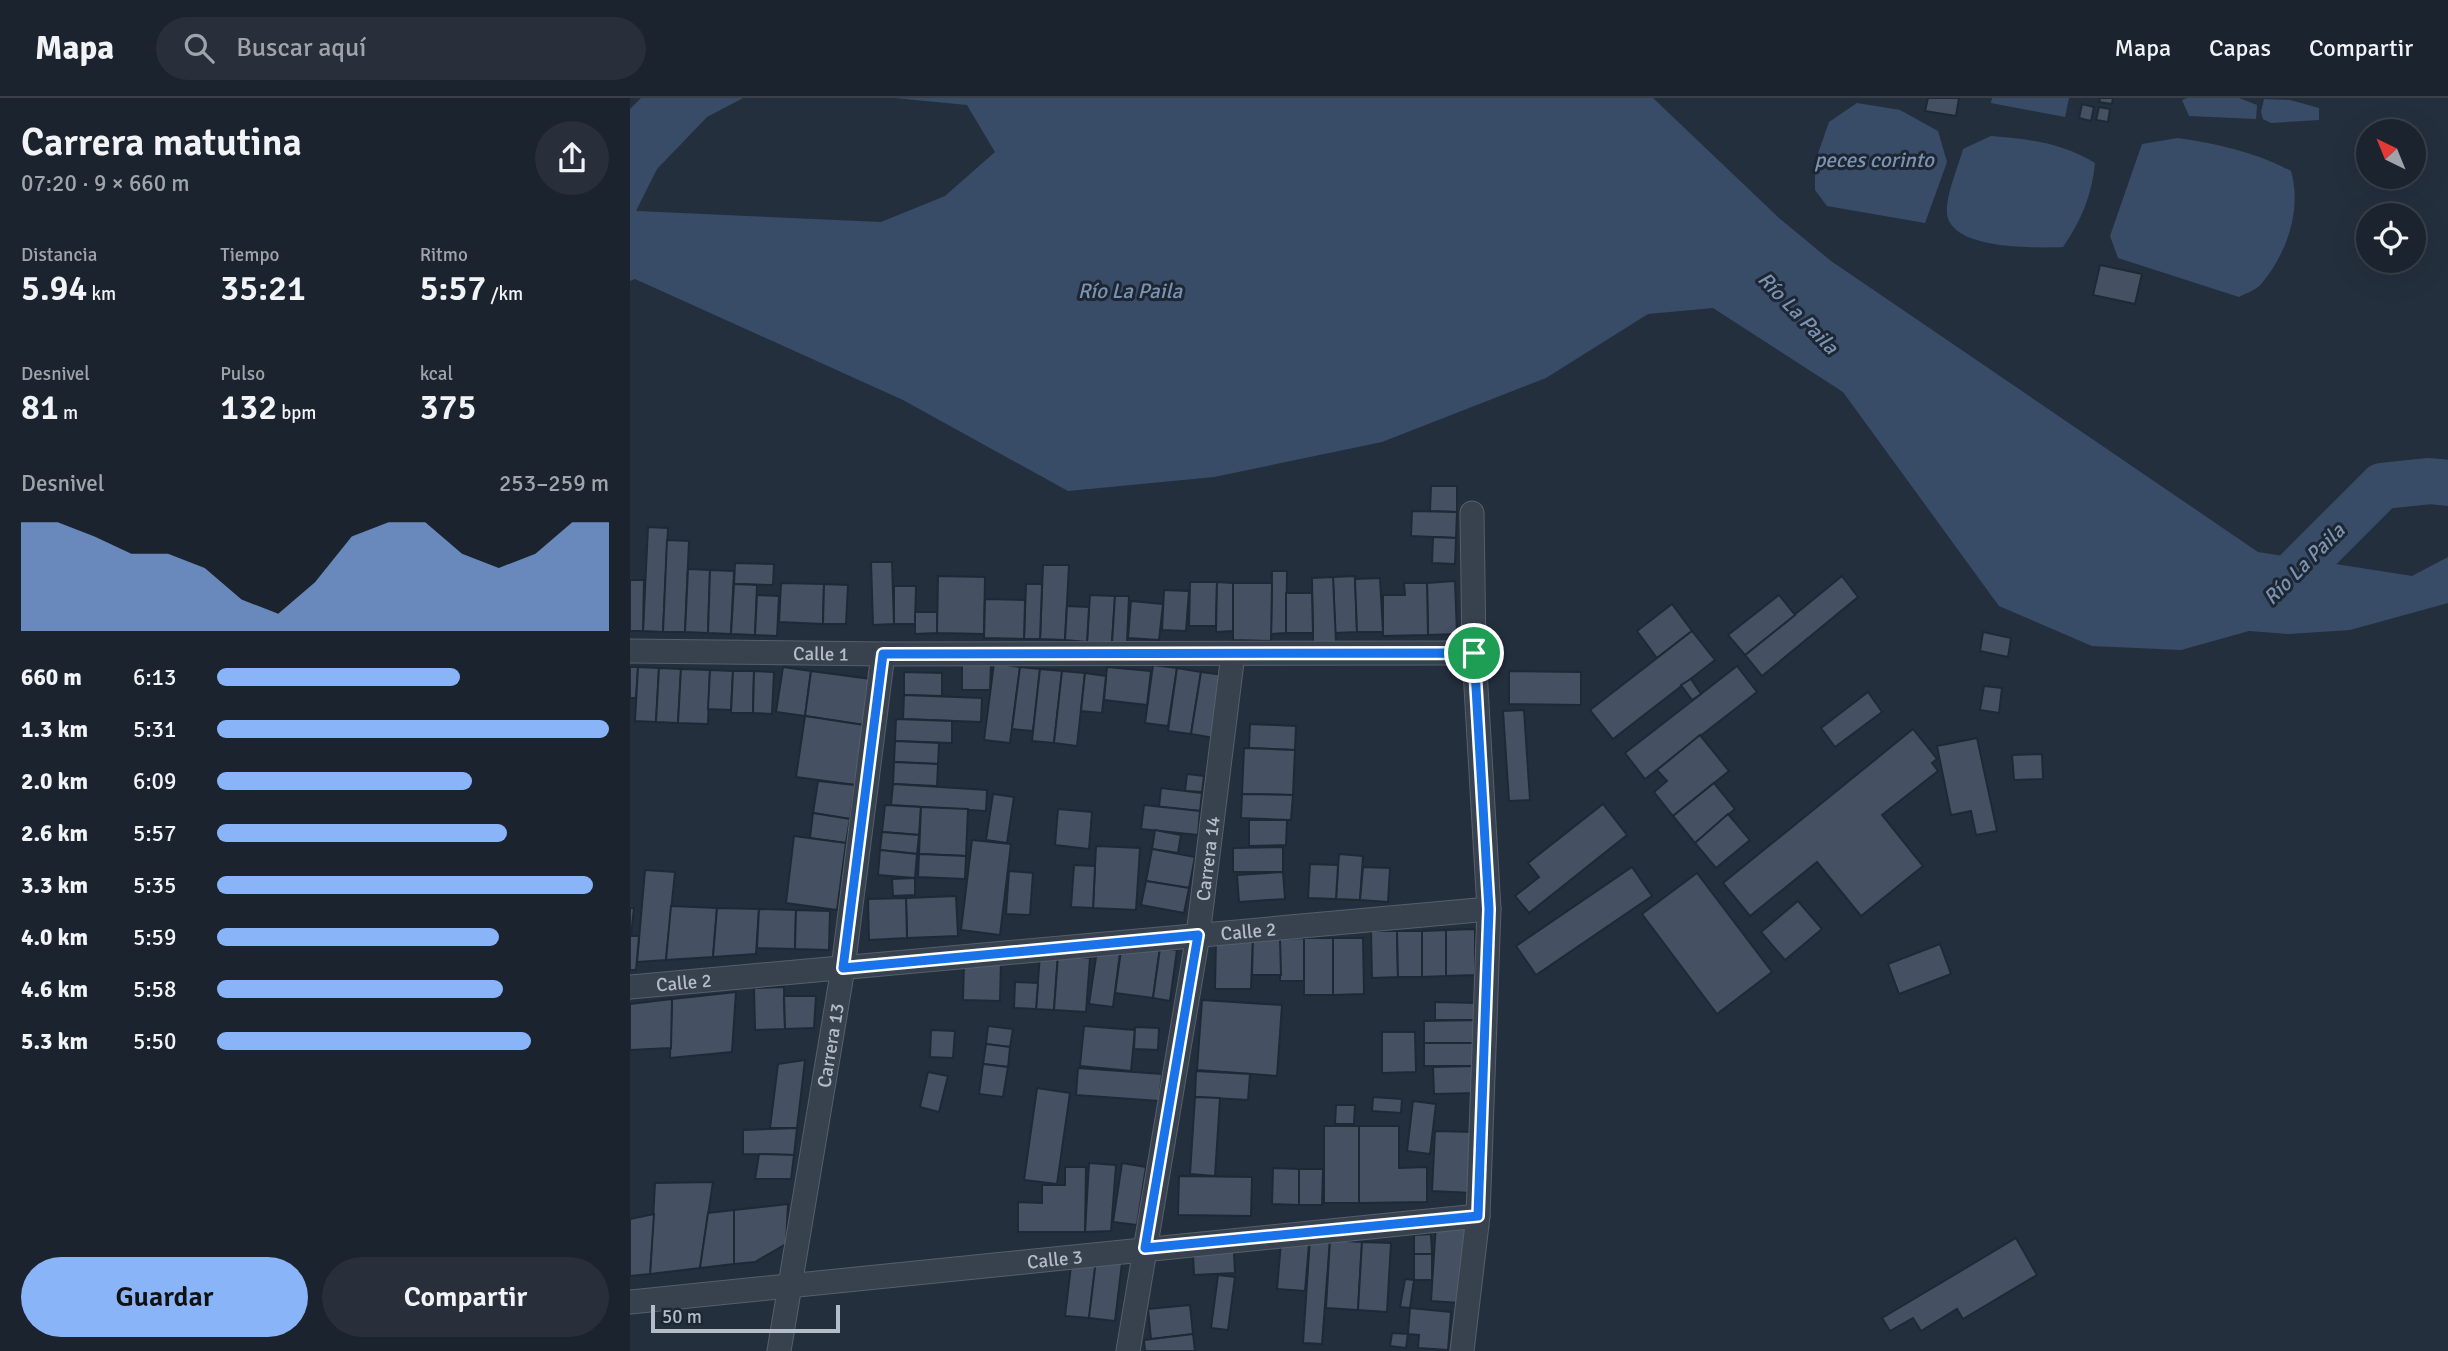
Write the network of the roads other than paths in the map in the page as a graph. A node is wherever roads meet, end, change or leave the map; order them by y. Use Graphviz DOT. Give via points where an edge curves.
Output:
graph roads {
  1 [pos="1472,513"];
  2 [pos="630,651"];
  3 [pos="1474,653"];
  4 [pos="883,654"];
  5 [pos="1233,654"];
  6 [pos="1489,909"];
  7 [pos="1198,935"];
  8 [pos="843,968"];
  9 [pos="630,987"];
  10 [pos="1478,1216"];
  11 [pos="1145,1248"];
  12 [pos="788,1285"];
  13 [pos="630,1302"];
  14 [pos="779,1351"];
  15 [pos="1128,1351"];
  16 [pos="1462,1351"];
  1 -- 3 [label="street"];
  2 -- 4 [label="street, Calle 1"];
  3 -- 5 [label="street, Calle 1"];
  3 -- 6 [label="street"];
  4 -- 5 [label="street, Calle 1"];
  4 -- 8 [label="street, Carrera 13"];
  5 -- 7 [label="street, Carrera 14"];
  6 -- 7 [label="street, Calle 2"];
  6 -- 10 [label="street"];
  7 -- 8 [label="street, Calle 2"];
  7 -- 11 [label="street, Carrera 14"];
  8 -- 9 [label="street, Calle 2"];
  8 -- 12 [label="street, Carrera 13"];
  10 -- 11 [label="street, Calle 3"];
  10 -- 16 [label="street"];
  11 -- 12 [label="street, Calle 3"];
  11 -- 15 [label="street, Carrera 14"];
  12 -- 13 [label="street, Calle 3"];
  12 -- 14 [label="street, Carrera 13"];
}
